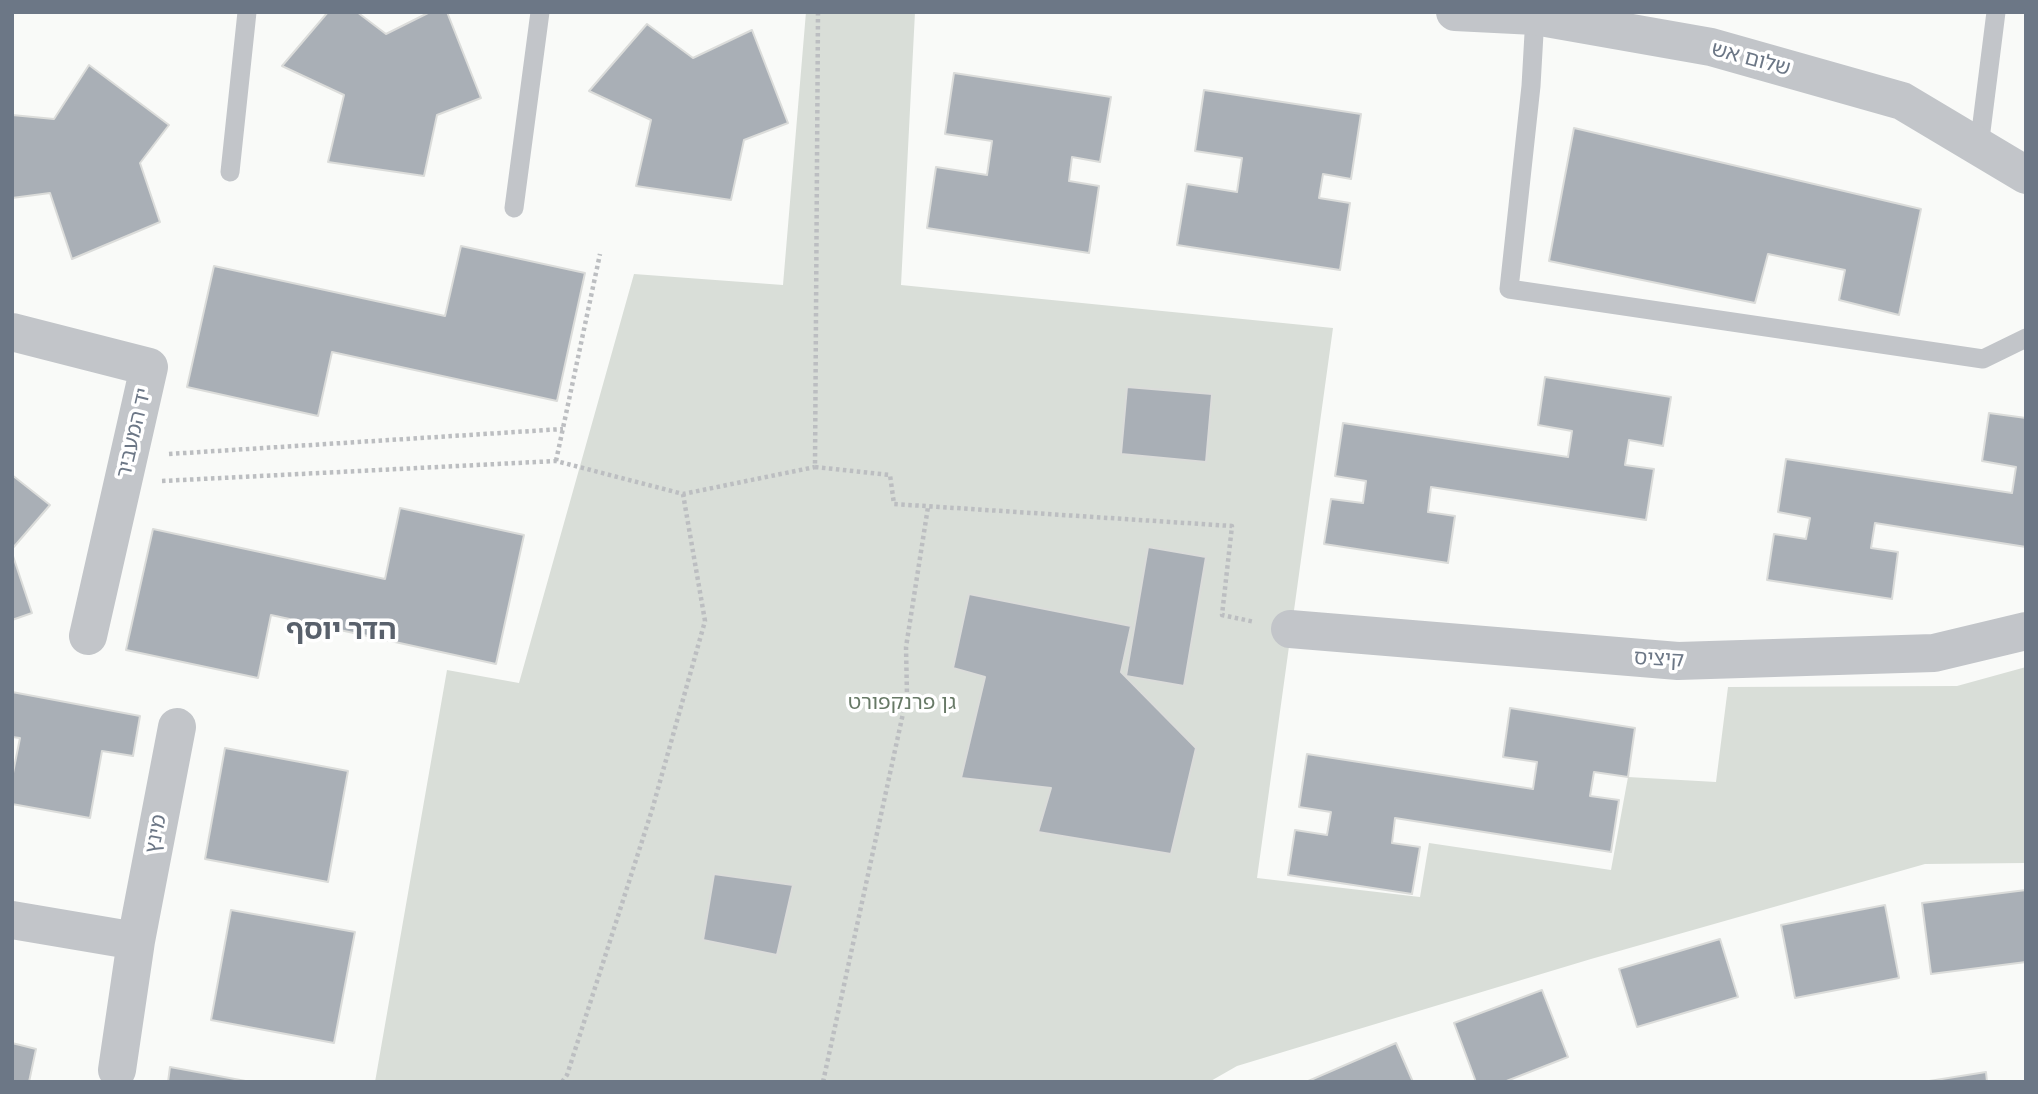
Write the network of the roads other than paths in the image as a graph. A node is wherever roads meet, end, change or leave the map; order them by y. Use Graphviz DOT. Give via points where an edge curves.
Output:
graph roads {
  1 [pos="247,12"];
  2 [pos="540,12"];
  3 [pos="1455,12"];
  4 [pos="1996,12"];
  5 [pos="1535,16"];
  6 [pos="1979,147"];
  7 [pos="230,172"];
  8 [pos="2026,175"];
  9 [pos="513,208"];
  10 [pos="12,332"];
  11 [pos="2026,338"];
  12 [pos="1290,629"];
  13 [pos="2026,631"];
  14 [pos="88,636"];
  15 [pos="177,727"];
  16 [pos="12,920"];
  17 [pos="136,941"];
  18 [pos="117,1070"];
  1 -- 7 [label="lane"];
  2 -- 9 [label="lane"];
  3 -- 5 [label="street, שלום אש"];
  4 -- 6 [label="lane"];
  5 -- 6 [label="street, שלום אש" via="1711,47 1902,101"];
  5 -- 11 [label="lane" via="1509,289 1983,359"];
  6 -- 8 [label="street, שלום אש"];
  10 -- 14 [label="street, יד המעביר" via="149,367"];
  12 -- 13 [label="street, קיציס" via="1678,662 1934,653"];
  15 -- 17 [label="street, מינץ"];
  16 -- 17 [label="street"];
  17 -- 18 [label="street, מינץ"];
}
